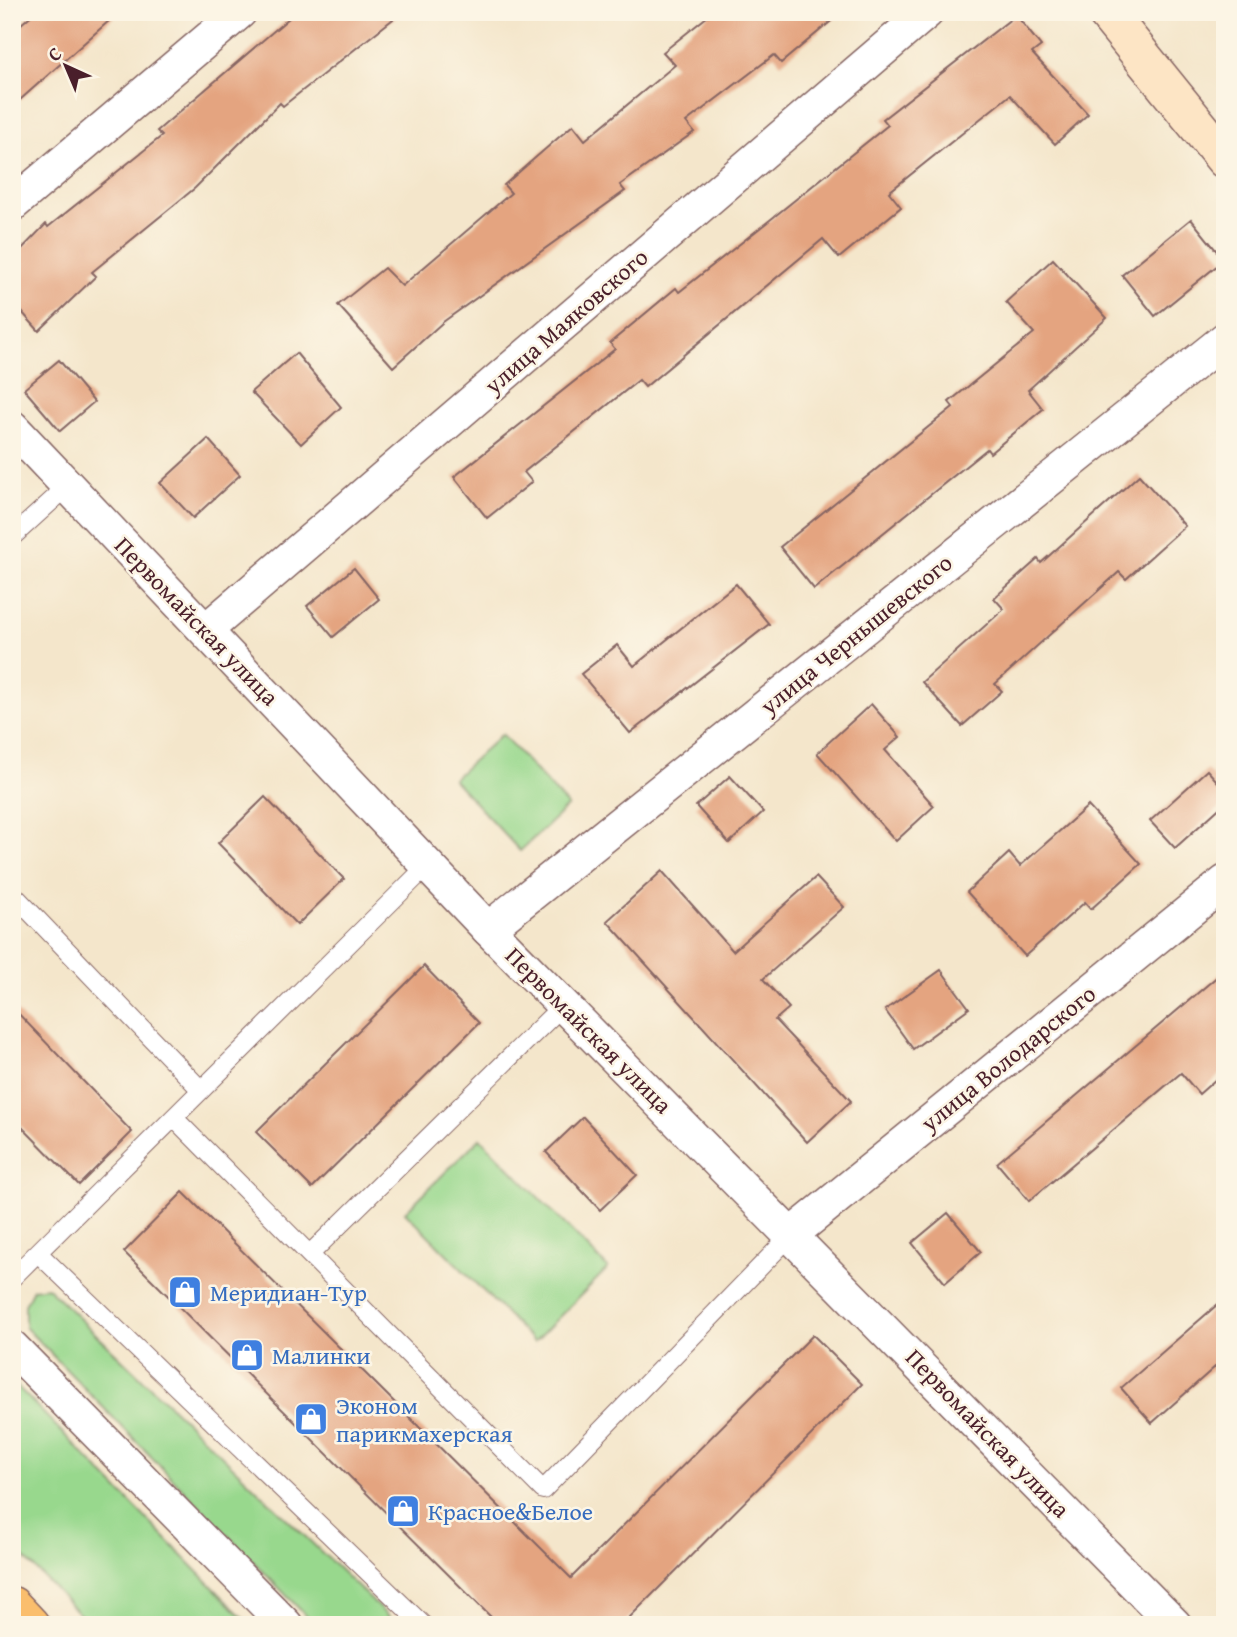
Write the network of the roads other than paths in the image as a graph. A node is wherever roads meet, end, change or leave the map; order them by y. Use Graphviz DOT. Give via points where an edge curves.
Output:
graph roads {
  1 [pos="240,12"];
  2 [pos="927,12"];
  3 [pos="1106,12"];
  4 [pos="1225,159"];
  5 [pos="12,205"];
  6 [pos="1225,339"];
  7 [pos="12,427"];
  8 [pos="68,486"];
  9 [pos="12,537"];
  10 [pos="206,630"];
  11 [pos="428,865"];
  12 [pos="1225,883"];
  13 [pos="12,893"];
  14 [pos="488,929"];
  15 [pos="564,1004"];
  16 [pos="201,1090"];
  17 [pos="174,1118"];
  18 [pos="792,1234"];
  19 [pos="38,1252"];
  20 [pos="310,1254"];
  21 [pos="12,1278"];
  22 [pos="12,1347"];
  23 [pos="12,1606"];
  24 [pos="30,1625"];
  25 [pos="286,1625"];
  26 [pos="423,1625"];
  27 [pos="1175,1625"];
  1 -- 5 [label="street"];
  2 -- 10 [label="street, улица Маяковского"];
  3 -- 4 [label="main road"];
  6 -- 14 [label="street, улица Чернышевского"];
  7 -- 8 [label="street, Первомайская улица"];
  8 -- 9 [label="lane"];
  8 -- 10 [label="street, Первомайская улица"];
  10 -- 11 [label="street, Первомайская улица"];
  11 -- 14 [label="street, Первомайская улица"];
  11 -- 16 [label="lane"];
  12 -- 18 [label="street, улица Володарского"];
  13 -- 16 [label="lane"];
  14 -- 15 [label="street, Первомайская улица"];
  15 -- 18 [label="street, Первомайская улица"];
  15 -- 20 [label="lane"];
  16 -- 17 [label="lane"];
  17 -- 19 [label="lane"];
  17 -- 20 [label="lane"];
  18 -- 20 [label="lane" via="543,1490"];
  18 -- 27 [label="street, Первомайская улица"];
  19 -- 21 [label="lane"];
  19 -- 26 [label="lane"];
  22 -- 25 [label="street"];
  23 -- 24 [label="main road"];
}
